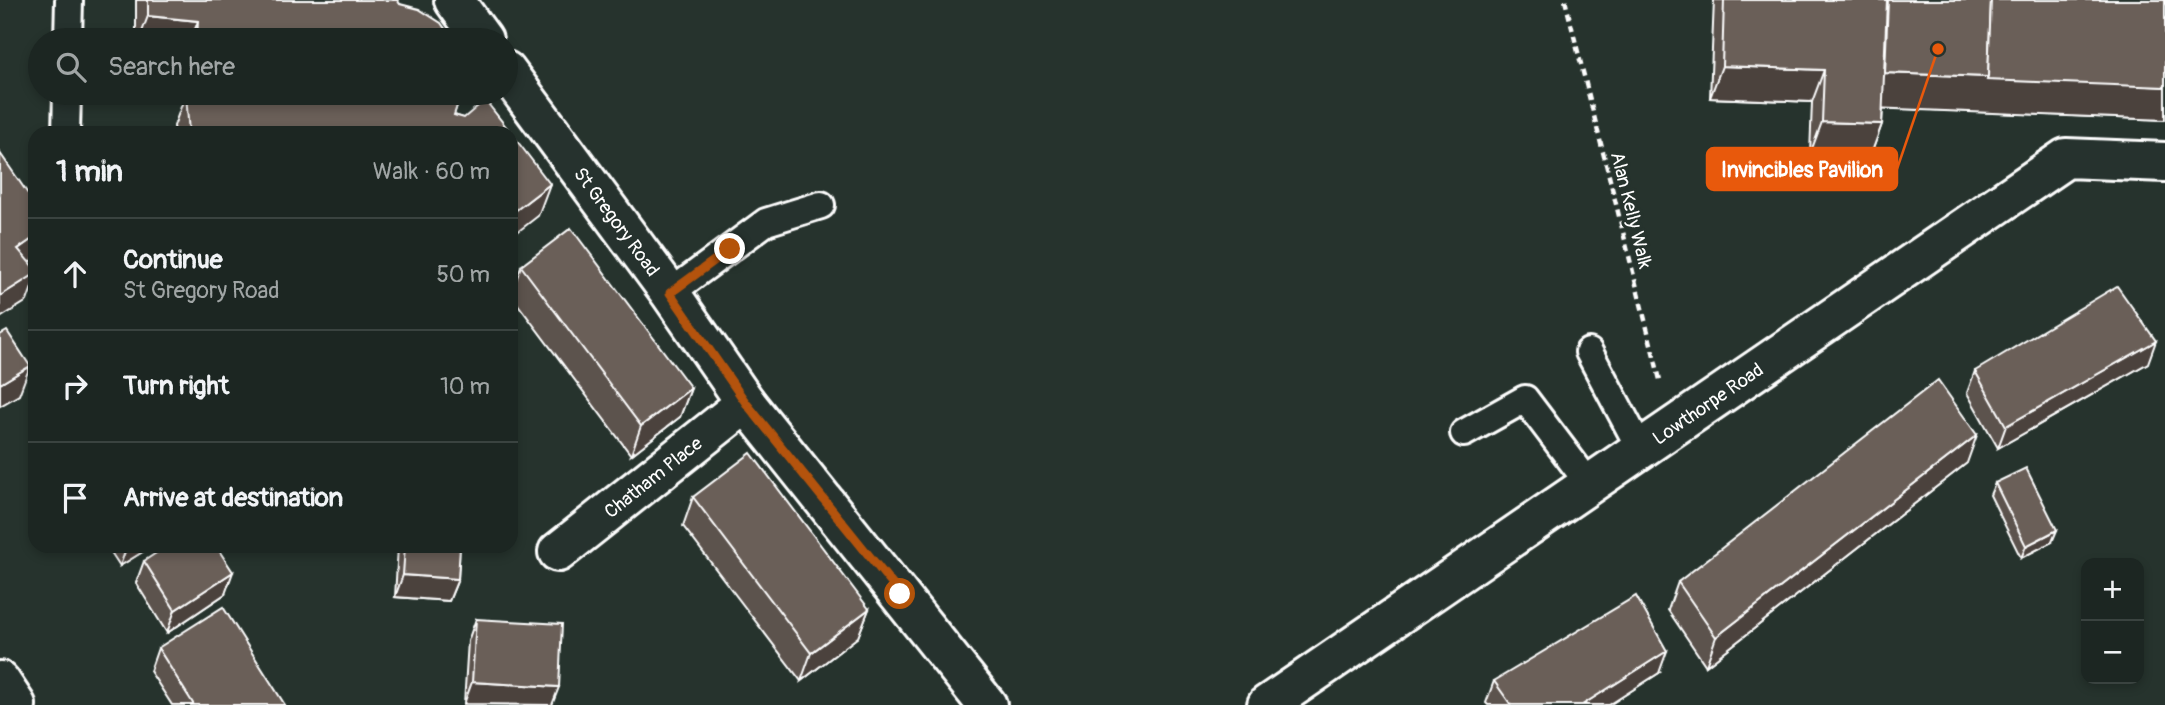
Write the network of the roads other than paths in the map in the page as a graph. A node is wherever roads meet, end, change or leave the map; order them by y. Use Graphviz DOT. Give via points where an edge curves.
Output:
graph roads {
  1 [pos="69,0"];
  2 [pos="454,0"];
  3 [pos="68,28"];
  4 [pos="474,28"];
  5 [pos="518,87"];
  6 [pos="67,105"];
  7 [pos="66,126"];
  8 [pos="2165,162"];
  9 [pos="821,205"];
  10 [pos="670,293"];
  11 [pos="1589,352"];
  12 [pos="746,403"];
  13 [pos="1464,433"];
  14 [pos="1641,450"];
  15 [pos="1590,485"];
  16 [pos="558,552"];
  17 [pos="0,681"];
  18 [pos="16,705"];
  19 [pos="987,705"];
  20 [pos="1267,705"];
  1 -- 3 [label="lane"];
  2 -- 4 [label="street"];
  5 -- 10 [label="street, St Gregory Road"];
  6 -- 7 [label="lane"];
  8 -- 14 [label="street, Lowthorpe Road" via="2066,158"];
  9 -- 10 [label="lane" via="766,222"];
  10 -- 12 [label="street, St Gregory Road"];
  11 -- 14 [label="lane"];
  12 -- 16 [label="street, Chatham Place"];
  12 -- 19 [label="street, St Gregory Road"];
  13 -- 15 [label="lane" via="1525,399"];
  14 -- 15 [label="street, Lowthorpe Road"];
  15 -- 20 [label="street, Lowthorpe Road"];
  17 -- 18 [label="street"];
}
